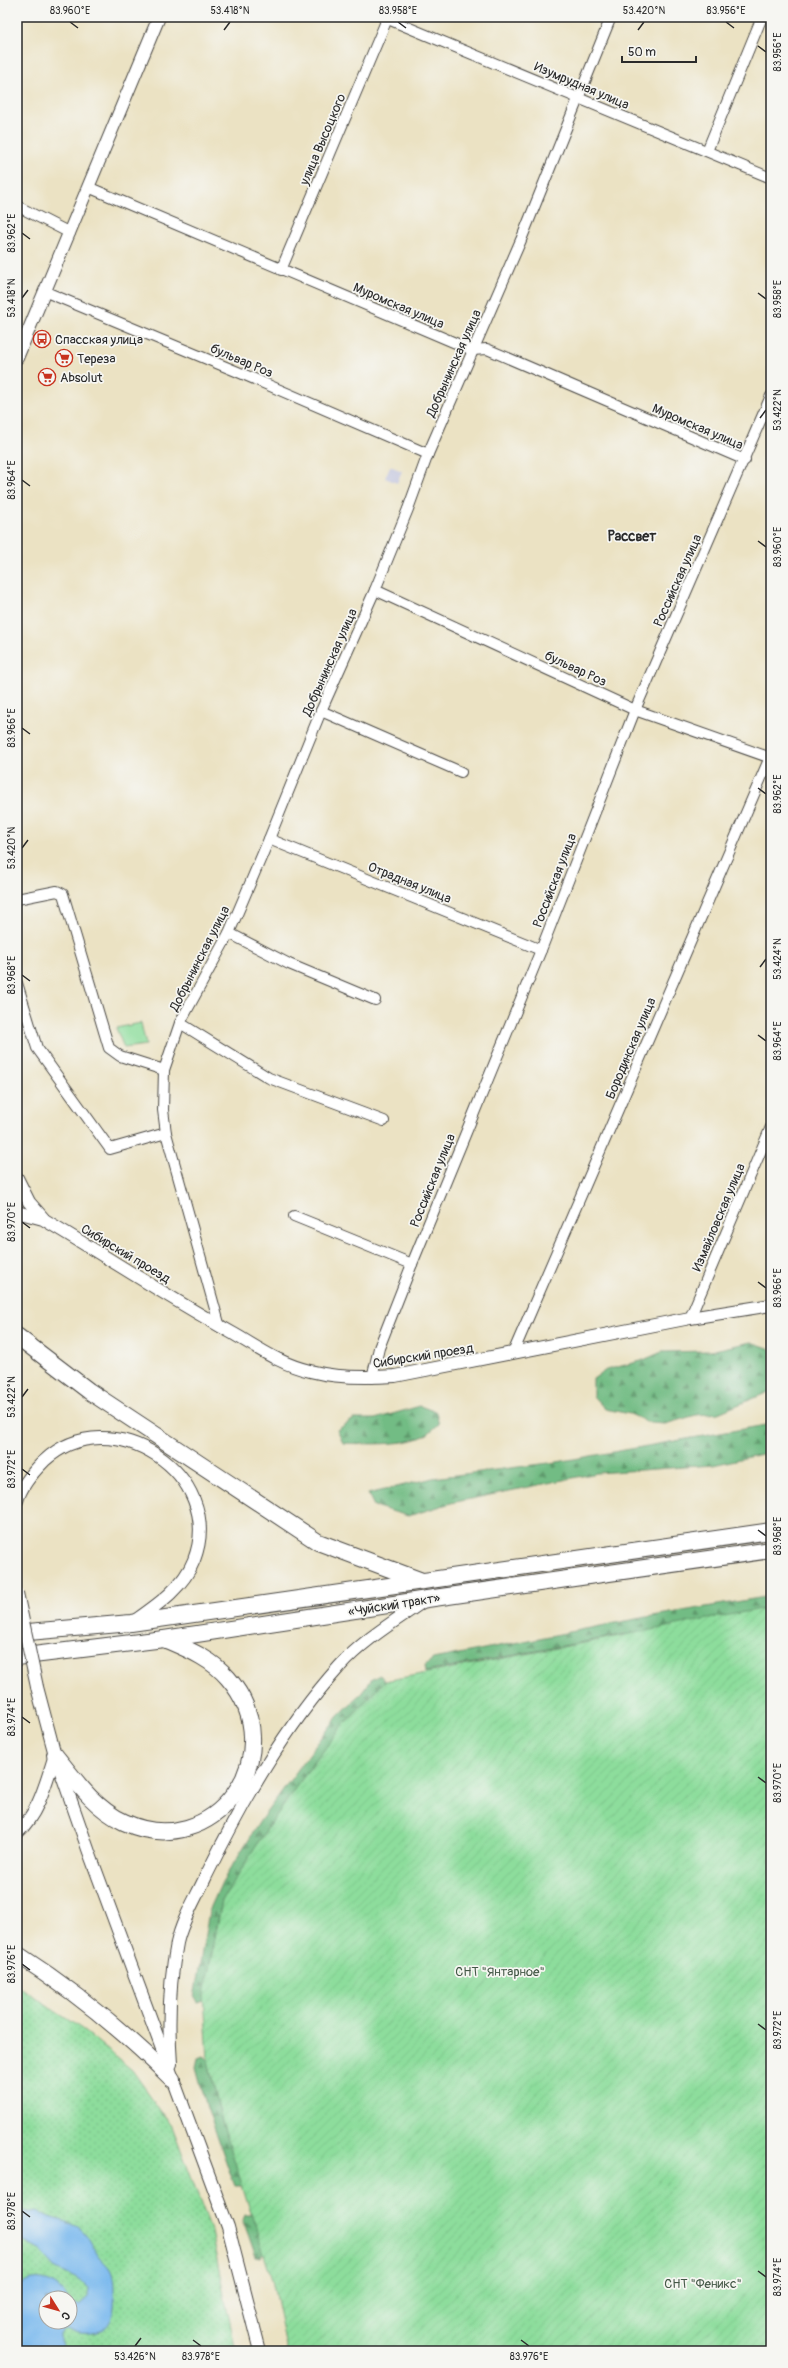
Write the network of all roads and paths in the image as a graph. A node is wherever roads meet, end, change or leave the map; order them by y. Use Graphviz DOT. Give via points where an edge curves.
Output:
graph roads {
  1 [pos="159,17"];
  2 [pos="611,17"];
  3 [pos="762,17"];
  4 [pos="385,18"];
  5 [pos="579,98"];
  6 [pos="707,151"];
  7 [pos="771,178"];
  8 [pos="88,187"];
  9 [pos="17,206"];
  10 [pos="70,233"];
  11 [pos="281,270"];
  12 [pos="46,292"];
  13 [pos="472,350"];
  14 [pos="17,358"];
  15 [pos="771,396"];
  16 [pos="428,454"];
  17 [pos="745,460"];
  18 [pos="375,590"];
  19 [pos="635,710"];
  20 [pos="321,711"];
  21 [pos="771,757"];
  22 [pos="461,772"];
  23 [pos="269,839"];
  24 [pos="17,899"];
  25 [pos="229,933"];
  26 [pos="541,950"];
  27 [pos="17,983"];
  28 [pos="375,1000"];
  29 [pos="180,1023"];
  30 [pos="164,1070"];
  31 [pos="384,1121"];
  32 [pos="771,1127"];
  33 [pos="166,1133"];
  34 [pos="17,1178"];
  35 [pos="17,1212"];
  36 [pos="294,1216"];
  37 [pos="44,1219"];
  38 [pos="412,1264"];
  39 [pos="771,1305"];
  40 [pos="690,1318"];
  41 [pos="220,1327"];
  42 [pos="17,1336"];
  43 [pos="513,1353"];
  44 [pos="372,1378"];
  45 [pos="17,1501"];
  46 [pos="771,1531"];
  47 [pos="771,1550"];
  48 [pos="423,1582"];
  49 [pos="17,1593"];
  50 [pos="427,1599"];
  51 [pos="131,1623"];
  52 [pos="17,1633"];
  53 [pos="164,1639"];
  54 [pos="17,1657"];
  55 [pos="55,1755"];
  56 [pos="17,1833"];
  57 [pos="17,1954"];
  58 [pos="172,2079"];
  59 [pos="260,2351"];
  1 -- 8 [label="street"];
  2 -- 5 [label="street, Добрынинская улица"];
  3 -- 6 [label="street"];
  4 -- 5 [label="street, Изумрудная улица"];
  4 -- 11 [label="street, улица Высоцкого"];
  5 -- 6 [label="street, Изумрудная улица"];
  5 -- 13 [label="street, Добрынинская улица" via="521,240"];
  6 -- 7 [label="street, Изумрудная улица"];
  8 -- 10 [label="street"];
  8 -- 11 [label="street, Муромская улица"];
  9 -- 10 [label="street"];
  10 -- 12 [label="street"];
  11 -- 13 [label="street, Муромская улица"];
  12 -- 14 [label="street"];
  12 -- 16 [label="street, бульвар Роз"];
  13 -- 16 [label="street, Добрынинская улица"];
  13 -- 17 [label="street, Муромская улица" via="487,349"];
  15 -- 17 [label="street, Российская улица"];
  16 -- 18 [label="street, Добрынинская улица"];
  17 -- 19 [label="street, Российская улица" via="685,591"];
  18 -- 19 [label="street, бульвар Роз"];
  18 -- 20 [label="street, Добрынинская улица"];
  19 -- 21 [label="street, бульвар Роз"];
  19 -- 26 [label="street, Российская улица"];
  20 -- 22 [label="street"];
  20 -- 23 [label="street, Добрынинская улица"];
  21 -- 43 [label="street, Бородинская улица"];
  23 -- 25 [label="street, Добрынинская улица"];
  23 -- 26 [label="street, Отрадная улица"];
  24 -- 30 [label="street" via="57,891 62,894 109,1048 120,1056"];
  25 -- 28 [label="street" via="289,964"];
  25 -- 29 [label="street, Добрынинская улица"];
  26 -- 38 [label="street, Российская улица"];
  27 -- 33 [label="street" via="37,1048 110,1149"];
  29 -- 30 [label="street, Добрынинская улица"];
  29 -- 31 [label="street" via="269,1078"];
  30 -- 33 [label="street, Добрынинская улица" via="163,1110"];
  32 -- 40 [label="street, Измайловская улица"];
  33 -- 41 [label="street, Добрынинская улица"];
  34 -- 37 [label="street, Сибирский проезд" via="29,1202"];
  35 -- 37 [label="street, Сибирский проезд"];
  36 -- 38 [label="street"];
  37 -- 41 [label="street, Сибирский проезд"];
  38 -- 44 [label="street, Российская улица" via="379,1348"];
  39 -- 40 [label="street, Сибирский проезд"];
  40 -- 43 [label="street, Сибирский проезд"];
  41 -- 44 [label="street, Сибирский проезд" via="281,1361 309,1371"];
  42 -- 48 [label="highway" via="89,1391 318,1542"];
  43 -- 44 [label="street, Сибирский проезд" via="395,1376"];
  45 -- 51 [label="street" via="34,1472 54,1452 74,1442 121,1439 139,1444 170,1465 181,1478 196,1510 197,1548 194,1560 175,1589 161,1603"];
  46 -- 48 [label="highway, «Чуйский тракт»"];
  47 -- 50 [label="highway, «Чуйский тракт»"];
  48 -- 51 [label="highway, «Чуйский тракт»"];
  49 -- 55 [label="street, bridge"];
  50 -- 53 [label="highway, «Чуйский тракт»"];
  50 -- 58 [label="street" via="376,1633 339,1667 295,1722 222,1844 178,1941 170,1981 168,2029"];
  51 -- 52 [label="highway, «Чуйский тракт»"];
  53 -- 54 [label="highway, «Чуйский тракт»"];
  53 -- 55 [label="highway" via="199,1655 227,1677 237,1690 251,1720 254,1748 251,1763 244,1778 224,1805 208,1818 180,1831 152,1832 122,1822 93,1802"];
  55 -- 56 [label="street" via="34,1812"];
  55 -- 58 [label="street"];
  57 -- 58 [label="highway" via="130,2037"];
  58 -- 59 [label="street" via="228,2227"];
}
